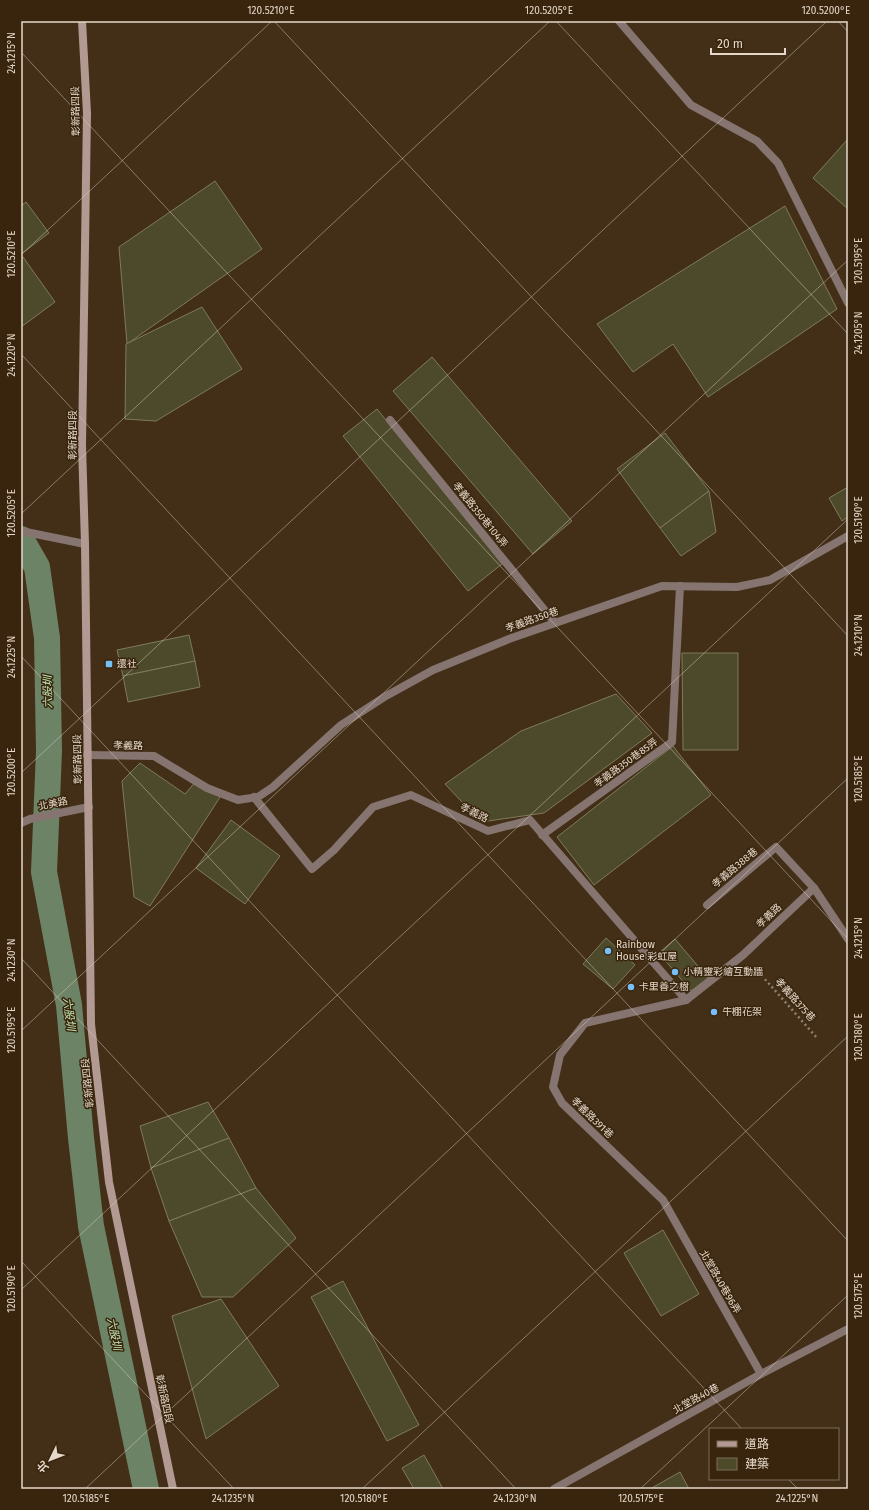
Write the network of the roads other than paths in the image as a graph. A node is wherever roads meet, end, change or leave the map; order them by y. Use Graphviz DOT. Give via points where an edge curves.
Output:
graph roads {
  1 [pos="82,21"];
  2 [pos="619,21"];
  3 [pos="848,303"];
  4 [pos="390,420"];
  5 [pos="21,531"];
  6 [pos="848,536"];
  7 [pos="84,544"];
  8 [pos="680,586"];
  9 [pos="555,623"];
  10 [pos="87,755"];
  11 [pos="254,797"];
  12 [pos="88,807"];
  13 [pos="21,823"];
  14 [pos="542,835"];
  15 [pos="814,888"];
  16 [pos="707,905"];
  17 [pos="848,939"];
  18 [pos="686,1000"];
  19 [pos="663,1200"];
  20 [pos="848,1329"];
  21 [pos="761,1374"];
  22 [pos="173,1489"];
  23 [pos="554,1489"];
  1 -- 7 [label="street, 彰新路四段" via="87,113 82,445"];
  2 -- 3 [label="street" via="691,105 757,141 778,163"];
  4 -- 9 [label="street, 孝義路350巷104弄"];
  5 -- 7 [label="street"];
  6 -- 8 [label="street, 孝義路350巷" via="770,580 737,587"];
  7 -- 10 [label="street, 彰新路四段"];
  8 -- 9 [label="street, 孝義路350巷" via="662,586"];
  8 -- 14 [label="street, 孝義路350巷85弄" via="672,742"];
  9 -- 11 [label="street, 孝義路350巷" via="433,670 386,696 341,725 273,787"];
  10 -- 11 [label="street, 孝義路" via="154,756 207,788 238,800"];
  10 -- 12 [label="street, 彰新路四段"];
  11 -- 14 [label="street, 孝義路" via="312,869 334,850 373,807 411,795 488,831 530,820"];
  12 -- 13 [label="street, 北美路"];
  12 -- 22 [label="street, 彰新路四段" via="91,1024 109,1182"];
  14 -- 18 [label="street, 孝義路"];
  15 -- 16 [label="street, 孝義路388巷" via="776,847"];
  15 -- 17 [label="street"];
  15 -- 18 [label="street, 孝義路" via="743,955"];
  18 -- 19 [label="street, 孝義路391巷" via="585,1023 560,1054 553,1087 562,1103"];
  19 -- 21 [label="street, 北堂路40巷96弄"];
  20 -- 21 [label="street, 北堂路40巷"];
  21 -- 23 [label="street, 北堂路40巷"];
}
